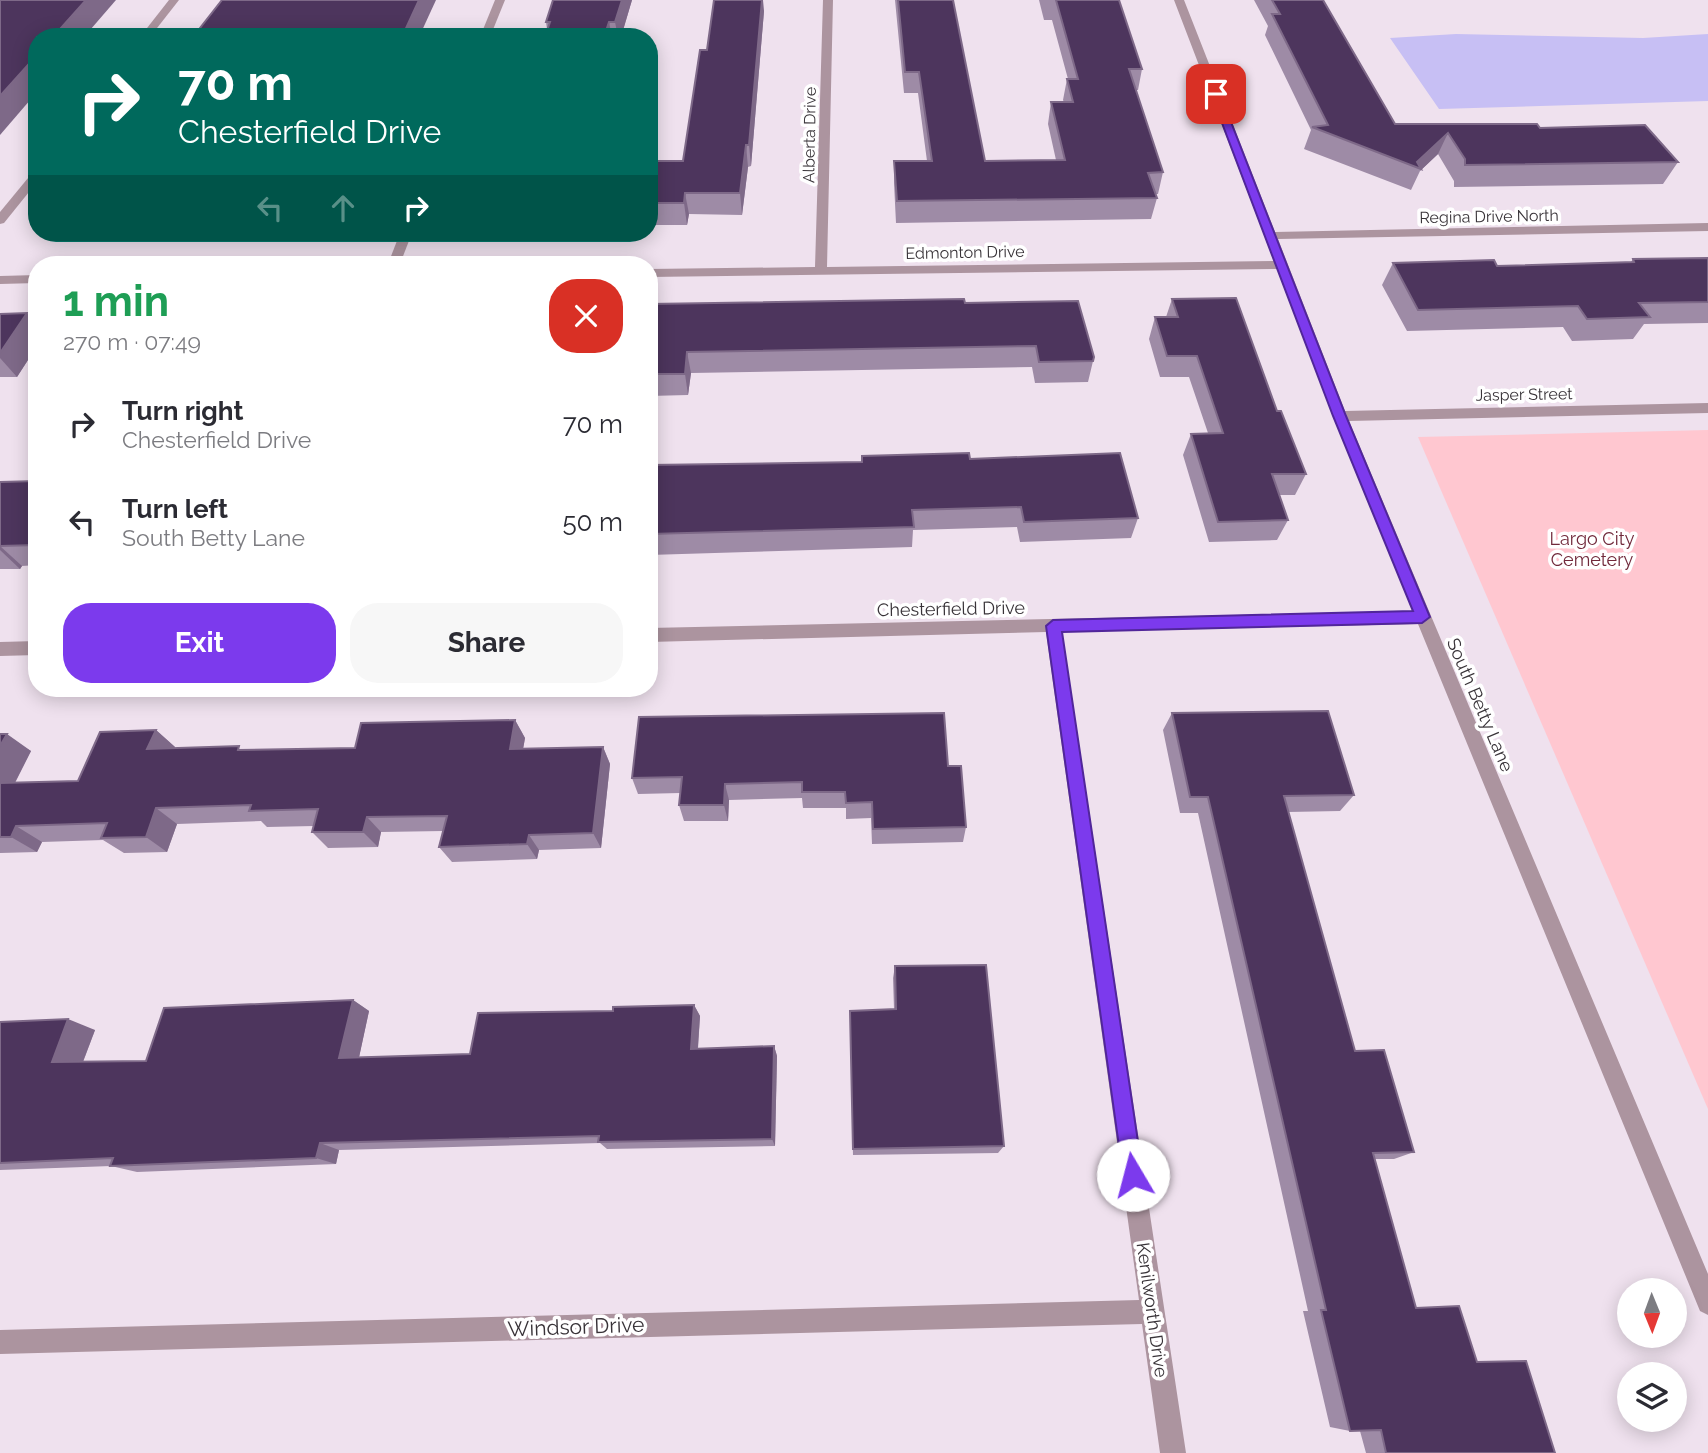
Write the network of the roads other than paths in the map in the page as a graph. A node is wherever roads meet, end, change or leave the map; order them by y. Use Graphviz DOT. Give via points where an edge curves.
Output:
graph roads {
  1 [pos="174,0"];
  2 [pos="500,0"];
  3 [pos="828,0"];
  4 [pos="1180,0"];
  5 [pos="152,28"];
  6 [pos="489,28"];
  7 [pos="28,185"];
  8 [pos="0,220"];
  9 [pos="1708,227"];
  10 [pos="1270,236"];
  11 [pos="1281,265"];
  12 [pos="821,271"];
  13 [pos="658,273"];
  14 [pos="28,279"];
  15 [pos="0,280"];
  16 [pos="1708,408"];
  17 [pos="1340,416"];
  18 [pos="1422,617"];
  19 [pos="1053,626"];
  20 [pos="658,635"];
  21 [pos="0,649"];
  22 [pos="28,649"];
  23 [pos="1708,1303"];
  24 [pos="1153,1312"];
  25 [pos="0,1342"];
  26 [pos="1173,1453"];
  1 -- 5 [label="street"];
  2 -- 6 [label="street"];
  3 -- 12 [label="street, Alberta Drive"];
  4 -- 10 [label="street, South Betty Lane"];
  7 -- 8 [label="street"];
  9 -- 10 [label="street, Regina Drive North"];
  10 -- 11 [label="street, South Betty Lane"];
  11 -- 12 [label="street, Edmonton Drive"];
  11 -- 17 [label="street, South Betty Lane"];
  12 -- 13 [label="street, Edmonton Drive"];
  14 -- 15 [label="street"];
  16 -- 17 [label="street, Jasper Street"];
  17 -- 18 [label="street, South Betty Lane"];
  18 -- 19 [label="street, Chesterfield Drive"];
  18 -- 23 [label="street, South Betty Lane"];
  19 -- 20 [label="street, Chesterfield Drive"];
  19 -- 24 [label="street, Kenilworth Drive"];
  21 -- 22 [label="street"];
  24 -- 25 [label="street, Windsor Drive"];
  24 -- 26 [label="street, Kenilworth Drive"];
}
